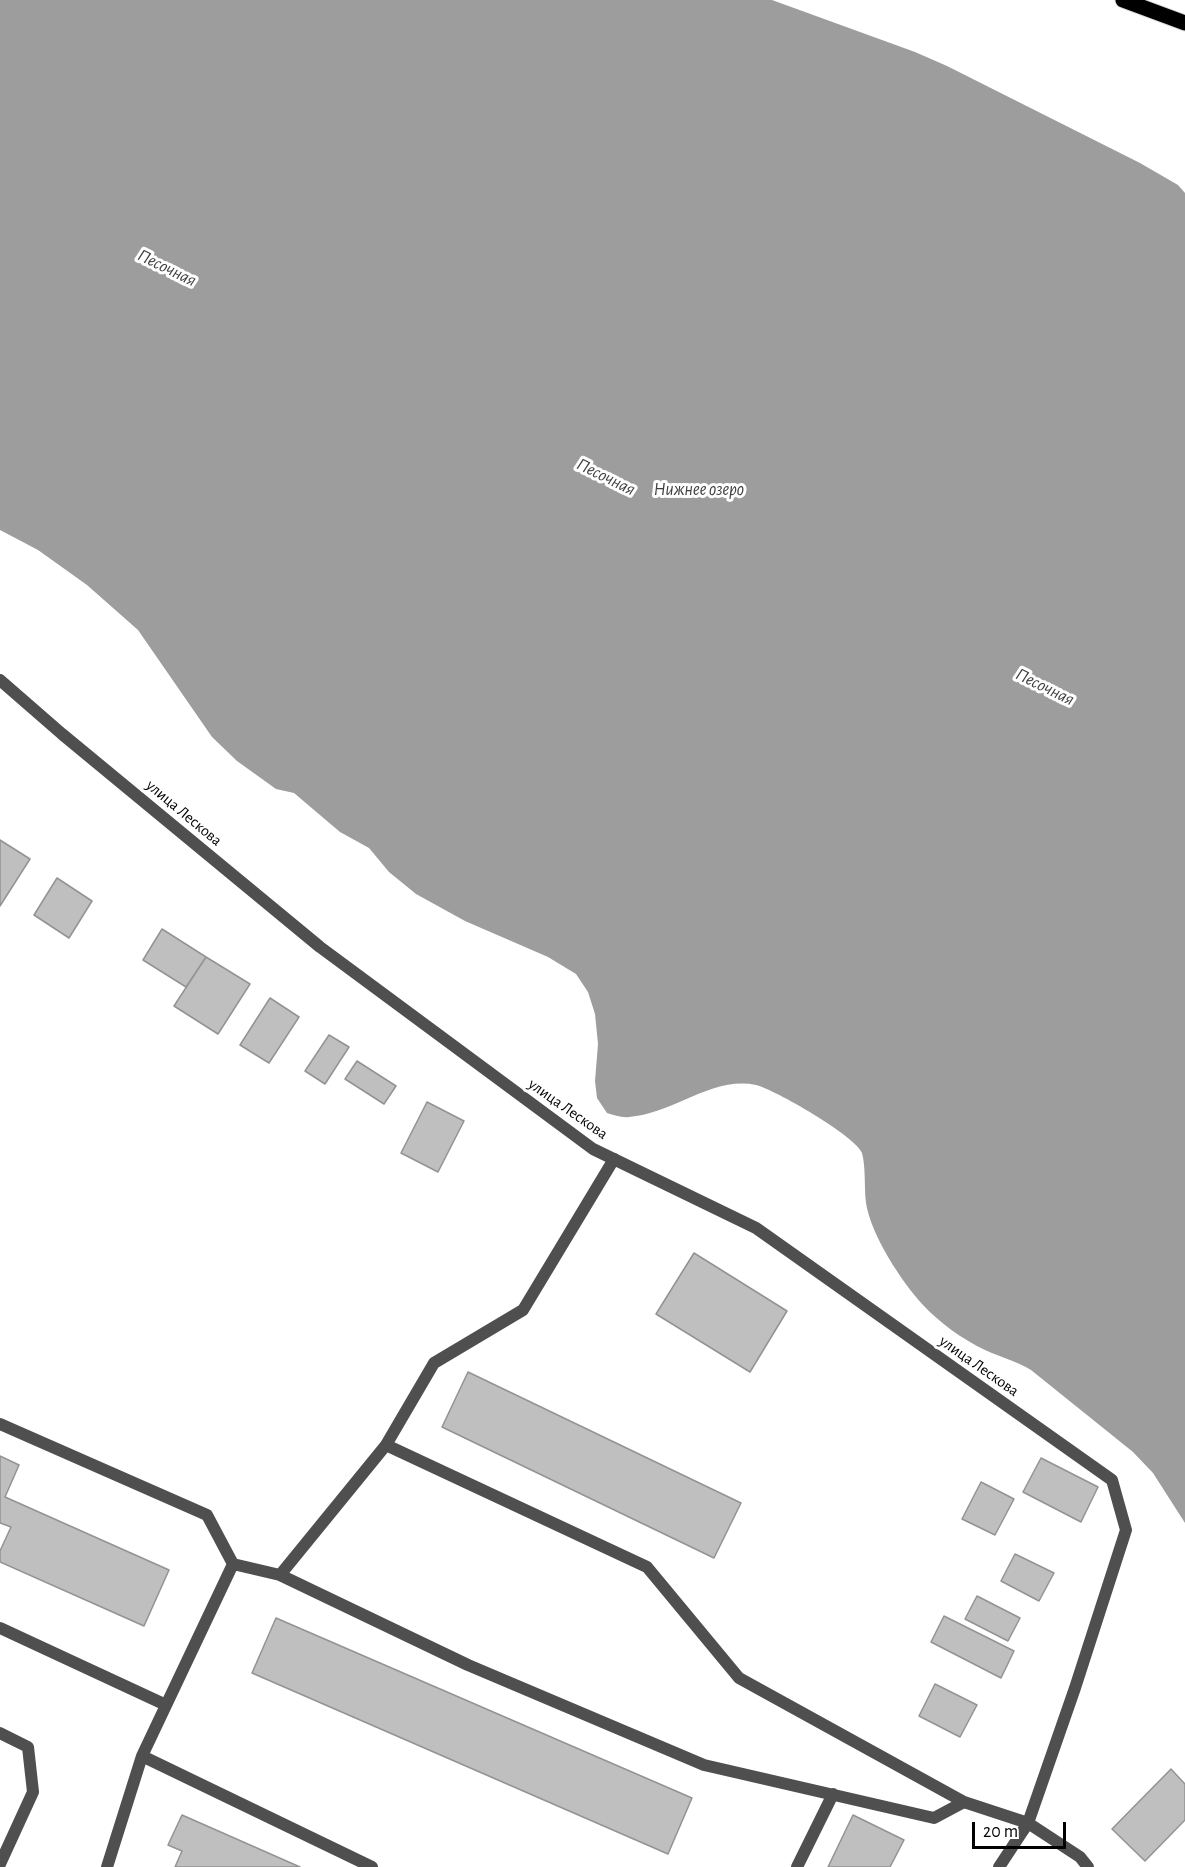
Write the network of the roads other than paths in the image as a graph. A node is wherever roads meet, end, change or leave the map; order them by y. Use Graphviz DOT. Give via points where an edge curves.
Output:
graph roads {
  1 [pos="1123,0"];
  2 [pos="1185,23"];
  3 [pos="0,680"];
  4 [pos="614,1159"];
  5 [pos="0,1424"];
  6 [pos="386,1445"];
  7 [pos="233,1564"];
  8 [pos="280,1575"];
  9 [pos="0,1629"];
  10 [pos="166,1705"];
  11 [pos="0,1733"];
  12 [pos="142,1756"];
  13 [pos="833,1794"];
  14 [pos="964,1802"];
  15 [pos="1028,1823"];
  16 [pos="0,1864"];
  17 [pos="107,1867"];
  18 [pos="372,1867"];
  19 [pos="797,1867"];
  20 [pos="999,1867"];
  21 [pos="1088,1867"];
  1 -- 2 [label="main road"];
  3 -- 4 [label="street, улица Лескова" via="320,947 593,1149"];
  4 -- 6 [label="street" via="522,1310 434,1363"];
  4 -- 15 [label="street, улица Лескова" via="756,1228 1112,1480 1126,1530"];
  5 -- 7 [label="street" via="207,1515"];
  6 -- 8 [label="street"];
  6 -- 14 [label="street" via="647,1567 738,1678"];
  7 -- 8 [label="street"];
  7 -- 10 [label="street"];
  8 -- 13 [label="street" via="468,1665 704,1765"];
  9 -- 10 [label="street"];
  10 -- 12 [label="street"];
  11 -- 16 [label="street" via="28,1747 33,1792"];
  12 -- 17 [label="street"];
  12 -- 18 [label="street"];
  13 -- 14 [label="street" via="934,1818"];
  13 -- 19 [label="street"];
  14 -- 15 [label="street"];
  15 -- 20 [label="street"];
  15 -- 21 [label="street" via="1080,1857"];
}
